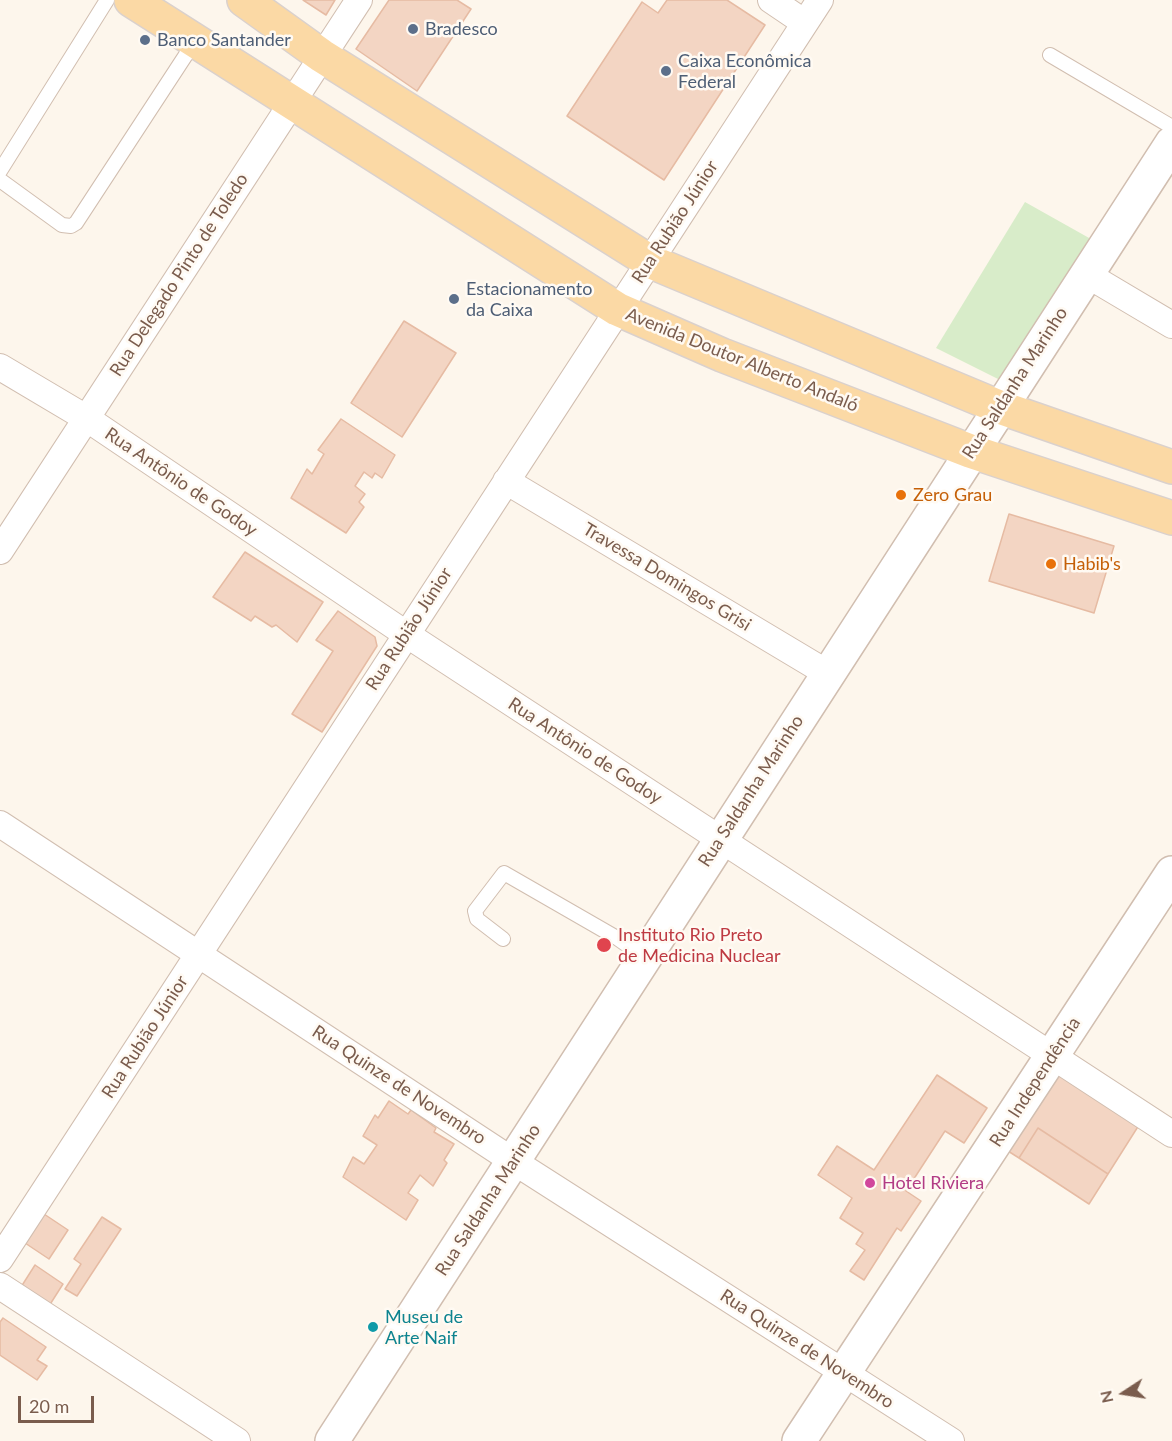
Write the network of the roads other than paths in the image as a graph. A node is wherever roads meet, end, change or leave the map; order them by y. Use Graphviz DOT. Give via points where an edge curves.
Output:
graph roads {
  1 [pos="107,0"];
  2 [pos="131,0"];
  3 [pos="244,0"];
  4 [pos="359,0"];
  5 [pos="771,0"];
  6 [pos="820,0"];
  7 [pos="805,22"];
  8 [pos="195,41"];
  9 [pos="1050,55"];
  10 [pos="322,56"];
  11 [pos="291,104"];
  12 [pos="1172,128"];
  13 [pos="1172,143"];
  14 [pos="0,171"];
  15 [pos="0,180"];
  16 [pos="649,261"];
  17 [pos="1086,274"];
  18 [pos="617,309"];
  19 [pos="1172,325"];
  20 [pos="0,367"];
  21 [pos="999,407"];
  22 [pos="86,418"];
  23 [pos="970,451"];
  24 [pos="1172,467"];
  25 [pos="506,481"];
  26 [pos="1172,518"];
  27 [pos="0,551"];
  28 [pos="406,634"];
  29 [pos="827,673"];
  30 [pos="0,824"];
  31 [pos="720,839"];
  32 [pos="1172,873"];
  33 [pos="503,939"];
  34 [pos="199,953"];
  35 [pos="645,957"];
  36 [pos="1053,1055"];
  37 [pos="1172,1134"];
  38 [pos="513,1161"];
  39 [pos="0,1259"];
  40 [pos="0,1286"];
  41 [pos="843,1373"];
  42 [pos="237,1441"];
  43 [pos="332,1441"];
  44 [pos="799,1441"];
  45 [pos="951,1441"];
  1 -- 14 [label="lane"];
  2 -- 8 [label="main road, Avenida Doutor Alberto Andaló"];
  3 -- 10 [label="main road"];
  4 -- 10 [label="street, Rua Delegado Pinto de Toledo"];
  5 -- 7 [label="street"];
  6 -- 7 [label="street, Rua Rubião Júnior"];
  7 -- 16 [label="street, Rua Rubião Júnior"];
  8 -- 11 [label="main road, Avenida Doutor Alberto Andaló"];
  8 -- 15 [label="lane" via="76,223 62,225"];
  9 -- 12 [label="lane"];
  10 -- 11 [label="street, Rua Delegado Pinto de Toledo"];
  10 -- 16 [label="main road"];
  11 -- 18 [label="main road, Avenida Doutor Alberto Andaló"];
  11 -- 22 [label="street, Rua Delegado Pinto de Toledo"];
  13 -- 17 [label="street, Rua Saldanha Marinho"];
  16 -- 18 [label="street, Rua Rubião Júnior"];
  16 -- 21 [label="main road"];
  17 -- 19 [label="street"];
  17 -- 21 [label="street, Rua Saldanha Marinho"];
  18 -- 23 [label="main road, Avenida Doutor Alberto Andaló" via="722,355"];
  18 -- 25 [label="street, Rua Rubião Júnior"];
  20 -- 22 [label="street, Rua Antônio de Godoy"];
  21 -- 23 [label="street, Rua Saldanha Marinho"];
  21 -- 24 [label="main road"];
  22 -- 27 [label="street, Rua Delegado Pinto de Toledo"];
  22 -- 28 [label="street, Rua Antônio de Godoy"];
  23 -- 26 [label="main road, Avenida Doutor Alberto Andaló"];
  23 -- 29 [label="street, Rua Saldanha Marinho"];
  25 -- 28 [label="street, Rua Rubião Júnior"];
  25 -- 29 [label="street, Travessa Domingos Grisi"];
  28 -- 31 [label="street, Rua Antônio de Godoy"];
  28 -- 34 [label="street, Rua Rubião Júnior"];
  29 -- 31 [label="street, Rua Saldanha Marinho"];
  30 -- 34 [label="street, Rua Quinze de Novembro"];
  31 -- 35 [label="street, Rua Saldanha Marinho"];
  31 -- 36 [label="street, Rua Antônio de Godoy"];
  32 -- 36 [label="street, Rua Independência"];
  33 -- 35 [label="lane" via="477,919 475,911 504,873"];
  34 -- 38 [label="street, Rua Quinze de Novembro"];
  34 -- 39 [label="street, Rua Rubião Júnior"];
  35 -- 38 [label="street, Rua Saldanha Marinho"];
  36 -- 37 [label="street, Rua Antônio de Godoy"];
  36 -- 41 [label="street, Rua Independência"];
  38 -- 41 [label="street, Rua Quinze de Novembro"];
  38 -- 43 [label="street, Rua Saldanha Marinho"];
  40 -- 42 [label="street"];
  41 -- 44 [label="street, Rua Independência"];
  41 -- 45 [label="street, Rua Quinze de Novembro"];
}
